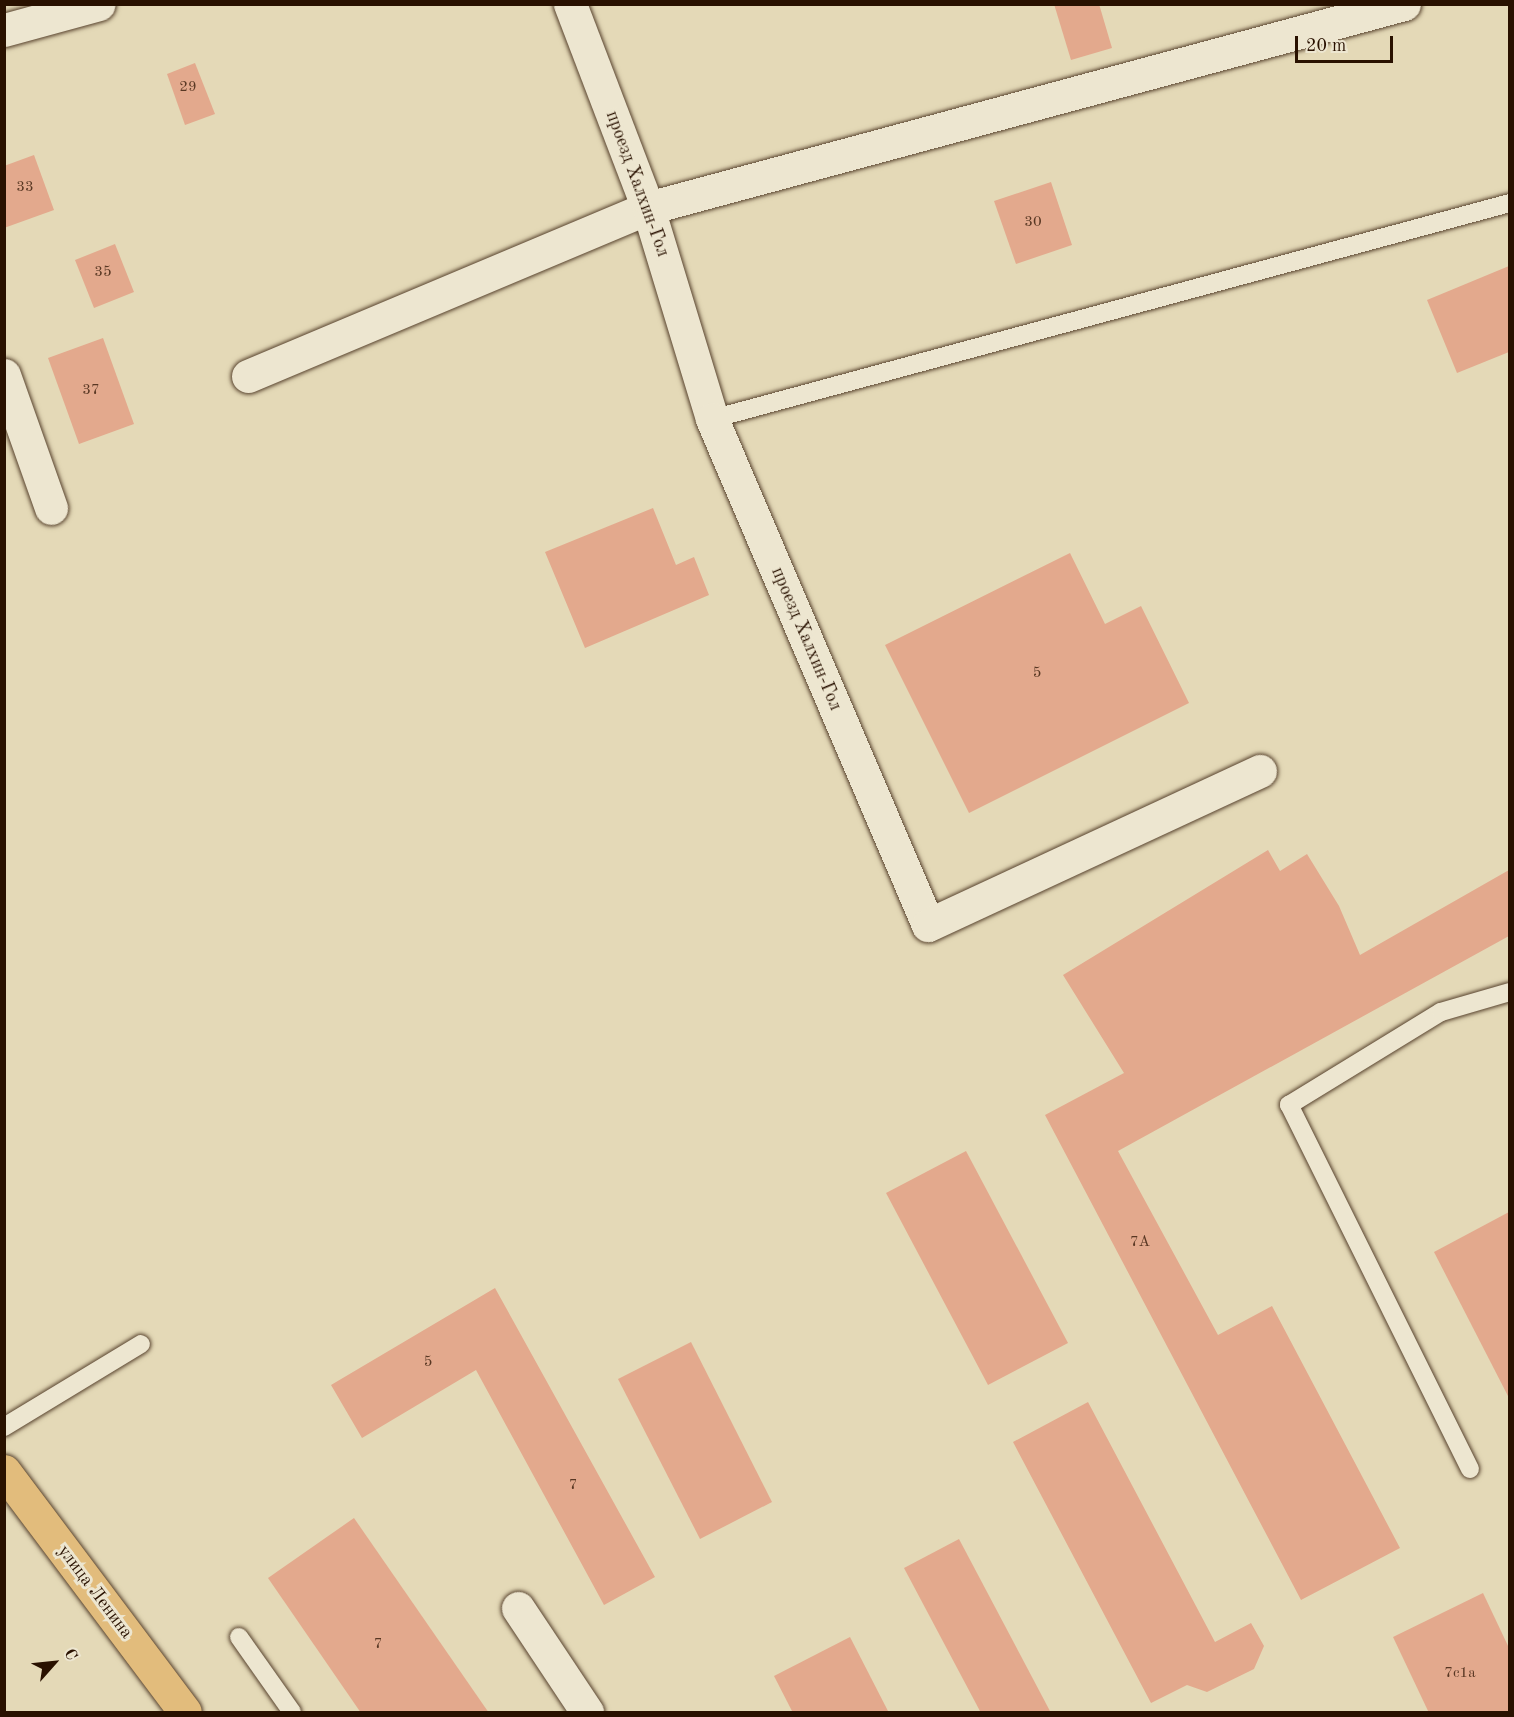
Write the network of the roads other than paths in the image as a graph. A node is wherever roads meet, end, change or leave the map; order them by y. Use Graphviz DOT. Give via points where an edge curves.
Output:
graph roads {
  1 [pos="99,4"];
  2 [pos="570,4"];
  3 [pos="1404,4"];
  4 [pos="4,30"];
  5 [pos="1509,203"];
  6 [pos="648,208"];
  7 [pos="4,375"];
  8 [pos="248,376"];
  9 [pos="712,419"];
  10 [pos="51,508"];
  11 [pos="1260,771"];
  12 [pos="1509,992"];
  13 [pos="141,1344"];
  14 [pos="4,1426"];
  15 [pos="1470,1469"];
  16 [pos="4,1471"];
  17 [pos="518,1608"];
  18 [pos="239,1637"];
  19 [pos="185,1713"];
  20 [pos="292,1713"];
  21 [pos="587,1713"];
  1 -- 4 [label="street"];
  2 -- 6 [label="street, проезд Халхин-Гол"];
  3 -- 6 [label="street"];
  5 -- 9 [label="lane"];
  6 -- 8 [label="street"];
  6 -- 9 [label="street, проезд Халхин-Гол"];
  7 -- 10 [label="street"];
  9 -- 11 [label="street, проезд Халхин-Гол" via="928,925"];
  12 -- 15 [label="lane" via="1441,1012 1289,1105"];
  13 -- 14 [label="lane"];
  16 -- 19 [label="main road, улица Ленина"];
  17 -- 21 [label="street"];
  18 -- 20 [label="lane"];
}
